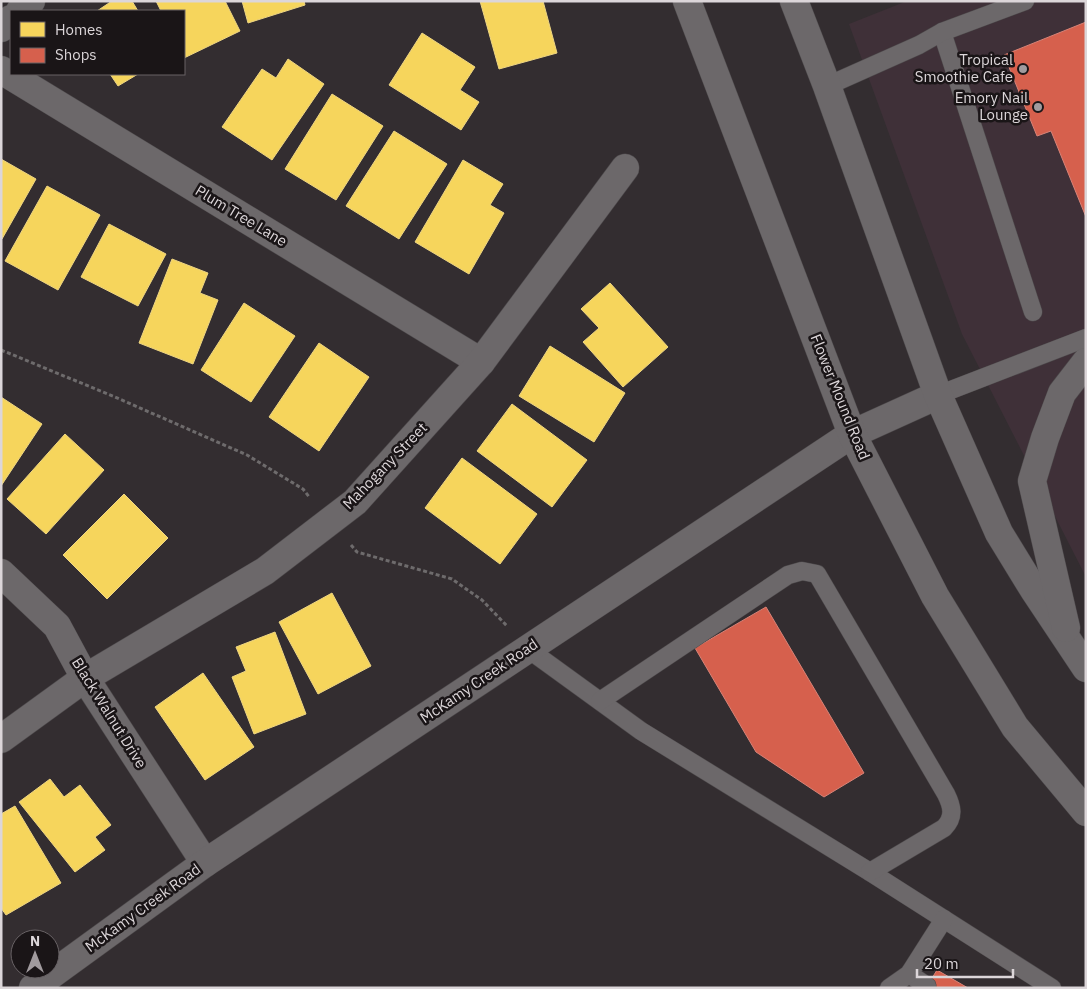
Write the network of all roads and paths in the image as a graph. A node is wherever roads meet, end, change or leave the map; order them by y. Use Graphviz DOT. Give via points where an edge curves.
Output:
graph roads {
  1 [pos="31,1"];
  2 [pos="687,1"];
  3 [pos="794,1"];
  4 [pos="1025,1"];
  5 [pos="21,10"];
  6 [pos="942,32"];
  7 [pos="1,70"];
  8 [pos="827,86"];
  9 [pos="625,168"];
  10 [pos="1033,312"];
  11 [pos="1086,338"];
  12 [pos="1,350"];
  13 [pos="482,362"];
  14 [pos="1086,362"];
  15 [pos="938,395"];
  16 [pos="852,434"];
  17 [pos="330,521"];
  18 [pos="1,572"];
  19 [pos="1070,646"];
  20 [pos="528,649"];
  21 [pos="1086,668"];
  22 [pos="85,678"];
  23 [pos="600,701"];
  24 [pos="1,739"];
  25 [pos="1086,812"];
  26 [pos="205,863"];
  27 [pos="870,872"];
  28 [pos="944,919"];
  29 [pos="909,974"];
  30 [pos="927,986"];
  31 [pos="33,988"];
  32 [pos="889,988"];
  33 [pos="1052,988"];
  1 -- 5 [label="street"];
  2 -- 16 [label="street, Flower Mound Road"];
  3 -- 8 [label="street"];
  4 -- 6 [label="lane"];
  6 -- 8 [label="lane"];
  6 -- 10 [label="lane"];
  7 -- 13 [label="street, Plum Tree Lane"];
  8 -- 15 [label="street"];
  9 -- 13 [label="street, Mahogany Street"];
  11 -- 15 [label="lane"];
  12 -- 17 [label="path" via="247,455 303,489"];
  13 -- 17 [label="street, Mahogany Street" via="355,502"];
  14 -- 19 [label="street" via="1062,393 1032,481"];
  15 -- 16 [label="street, McKamy Creek Road"];
  15 -- 19 [label="street" via="999,533"];
  16 -- 20 [label="street, McKamy Creek Road"];
  16 -- 25 [label="street, Flower Mound Road" via="935,596 1014,727"];
  17 -- 20 [label="path" via="357,552 452,578 482,600"];
  17 -- 22 [label="street, Mahogany Street" via="265,571"];
  18 -- 22 [label="street, Black Walnut Drive" via="57,626"];
  19 -- 21 [label="street"];
  20 -- 23 [label="lane"];
  20 -- 26 [label="street, McKamy Creek Road"];
  22 -- 24 [label="street, Mahogany Street"];
  22 -- 26 [label="street, Black Walnut Drive"];
  23 -- 27 [label="lane" via="641,730"];
  23 -- 27 [label="lane" via="788,575 802,570 817,574 952,808 952,816 944,828"];
  26 -- 31 [label="street, McKamy Creek Road"];
  27 -- 28 [label="lane"];
  28 -- 29 [label="lane"];
  28 -- 33 [label="lane"];
  29 -- 30 [label="lane"];
  29 -- 32 [label="lane"];
}
